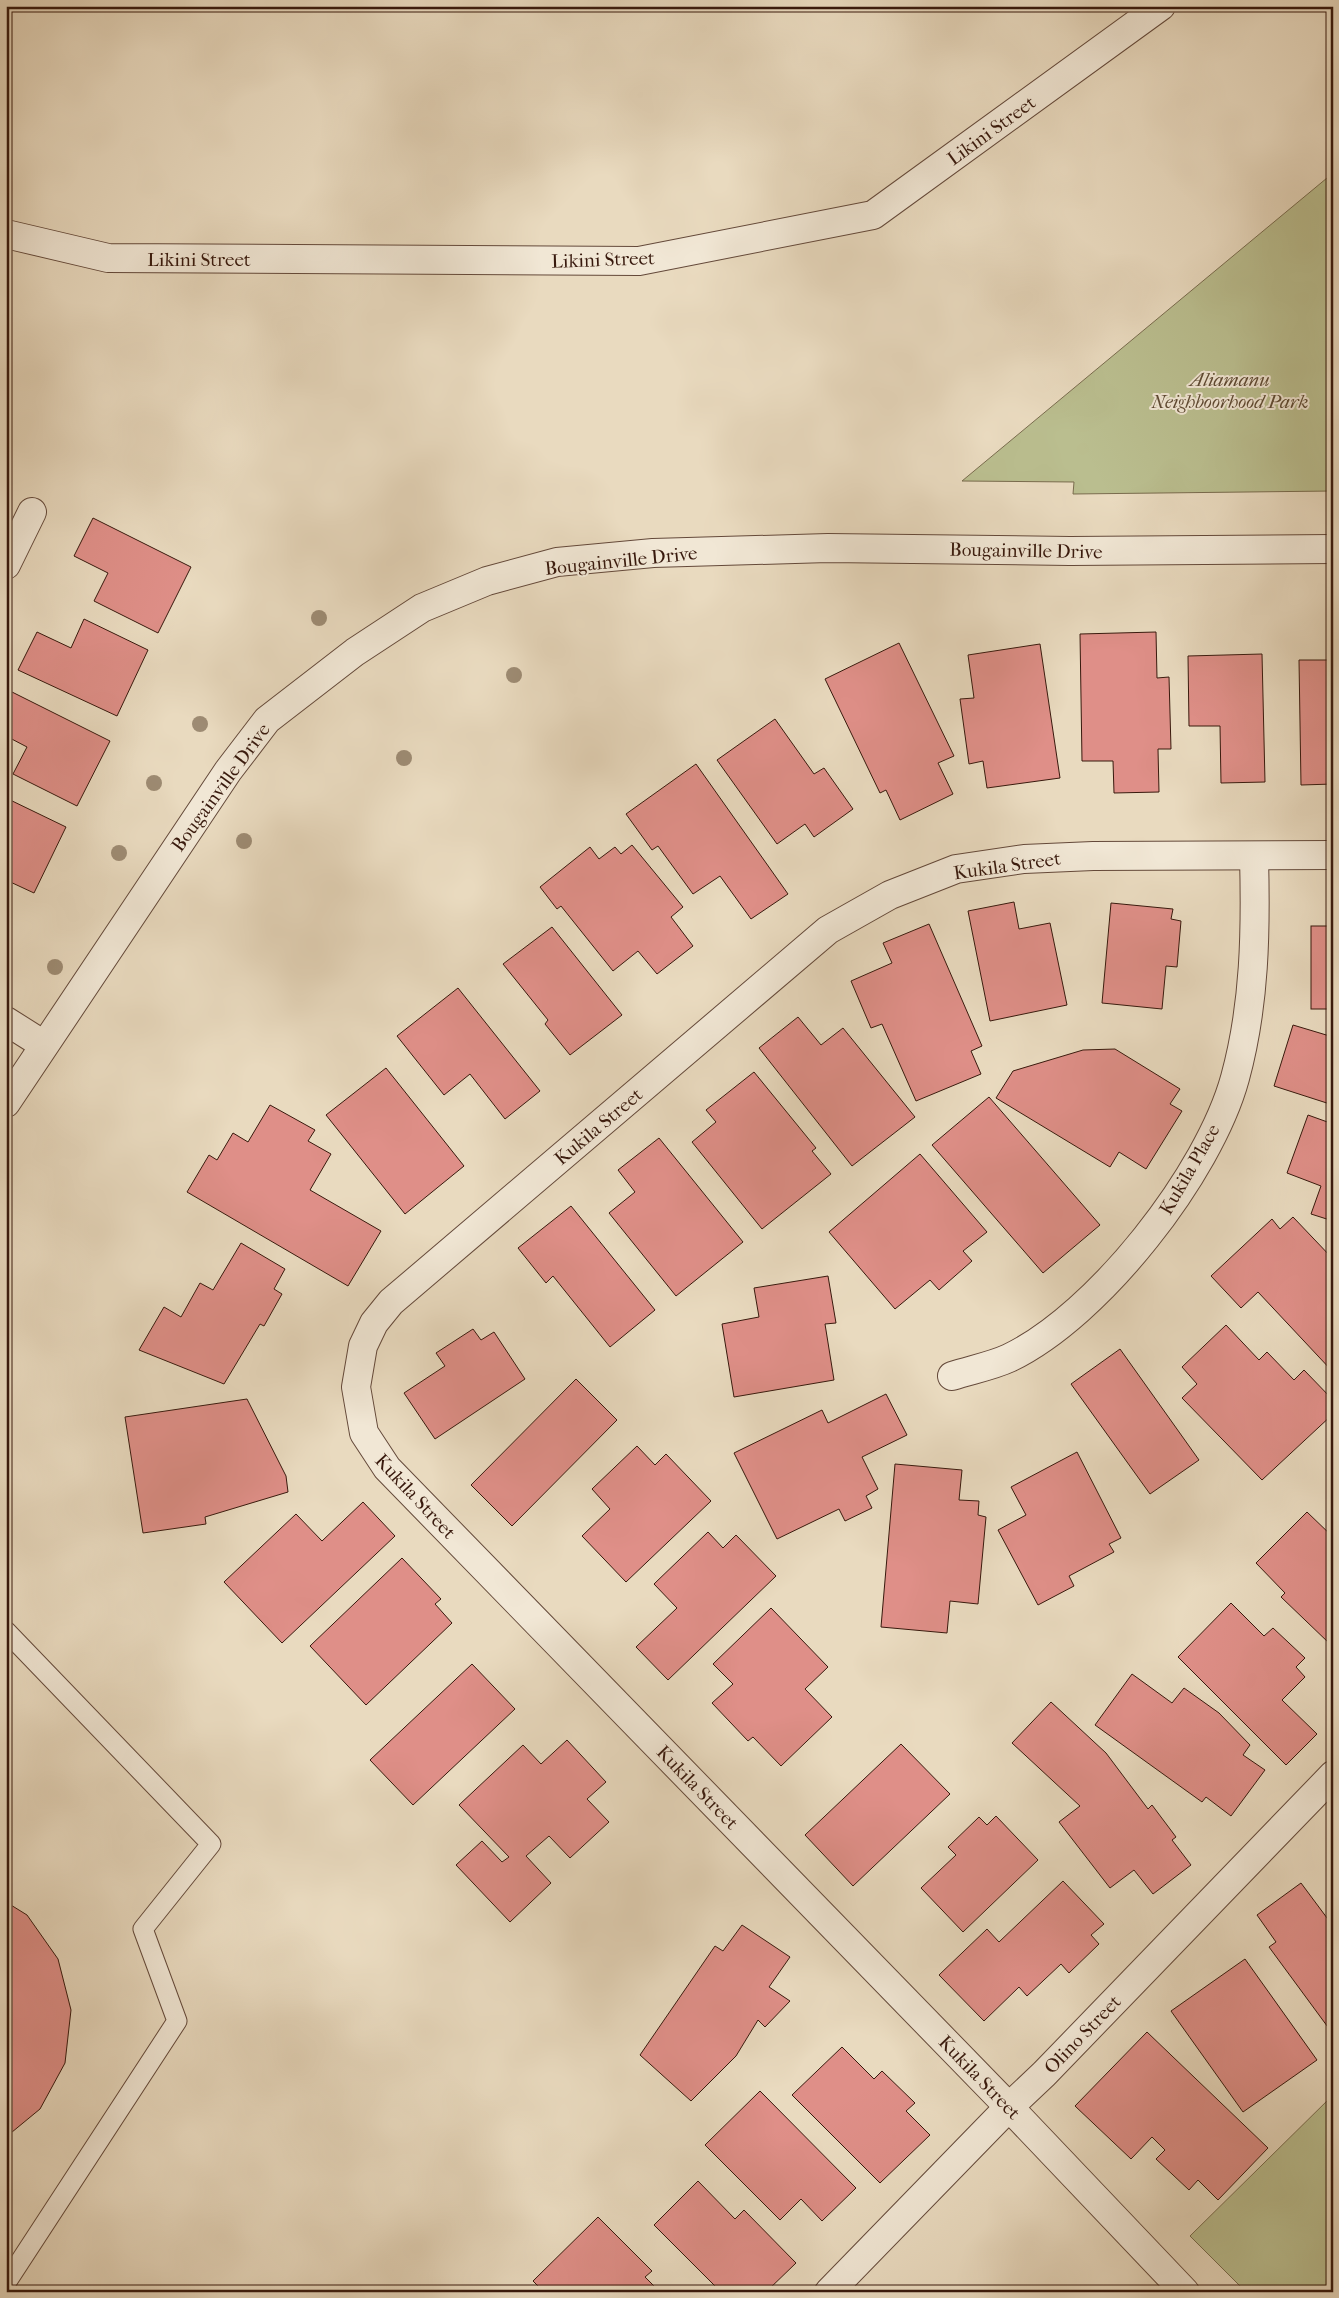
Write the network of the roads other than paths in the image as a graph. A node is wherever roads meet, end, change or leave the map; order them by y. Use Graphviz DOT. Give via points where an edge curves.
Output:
graph roads {
  1 [pos="1161,6"];
  2 [pos="6,234"];
  3 [pos="32,512"];
  4 [pos="1333,550"];
  5 [pos="6,565"];
  6 [pos="1333,855"];
  7 [pos="1254,856"];
  8 [pos="6,1021"];
  9 [pos="44,1045"];
  10 [pos="6,1103"];
  11 [pos="952,1376"];
  12 [pos="6,1630"];
  13 [pos="1333,1774"];
  14 [pos="1009,2107"];
  15 [pos="6,2283"];
  16 [pos="829,2292"];
  17 [pos="1185,2292"];
  1 -- 2 [label="street, Likini Street" via="873,215 639,262 108,258"];
  3 -- 5 [label="street"];
  4 -- 9 [label="street, Bougainville Drive" via="828,548 652,553 557,562 487,580 422,608 355,652 267,720 228,771"];
  6 -- 7 [label="street, Kukila Street"];
  7 -- 11 [label="street, Kukila Place" via="1256,933 1250,999 1235,1079 1212,1134 1181,1191 1141,1244 1100,1290 1056,1329 1009,1358"];
  7 -- 14 [label="street, Kukila Street" via="1024,859 956,869 890,895 843,921 828,930 391,1302 374,1323 360,1360 356,1388 364,1433 387,1468"];
  8 -- 9 [label="street"];
  9 -- 10 [label="street, Bougainville Drive"];
  12 -- 15 [label="lane" via="211,1844 143,1929 178,2021"];
  13 -- 14 [label="street, Olino Street"];
  14 -- 16 [label="street, Olino Street"];
  14 -- 17 [label="street, Kukila Street"];
}
